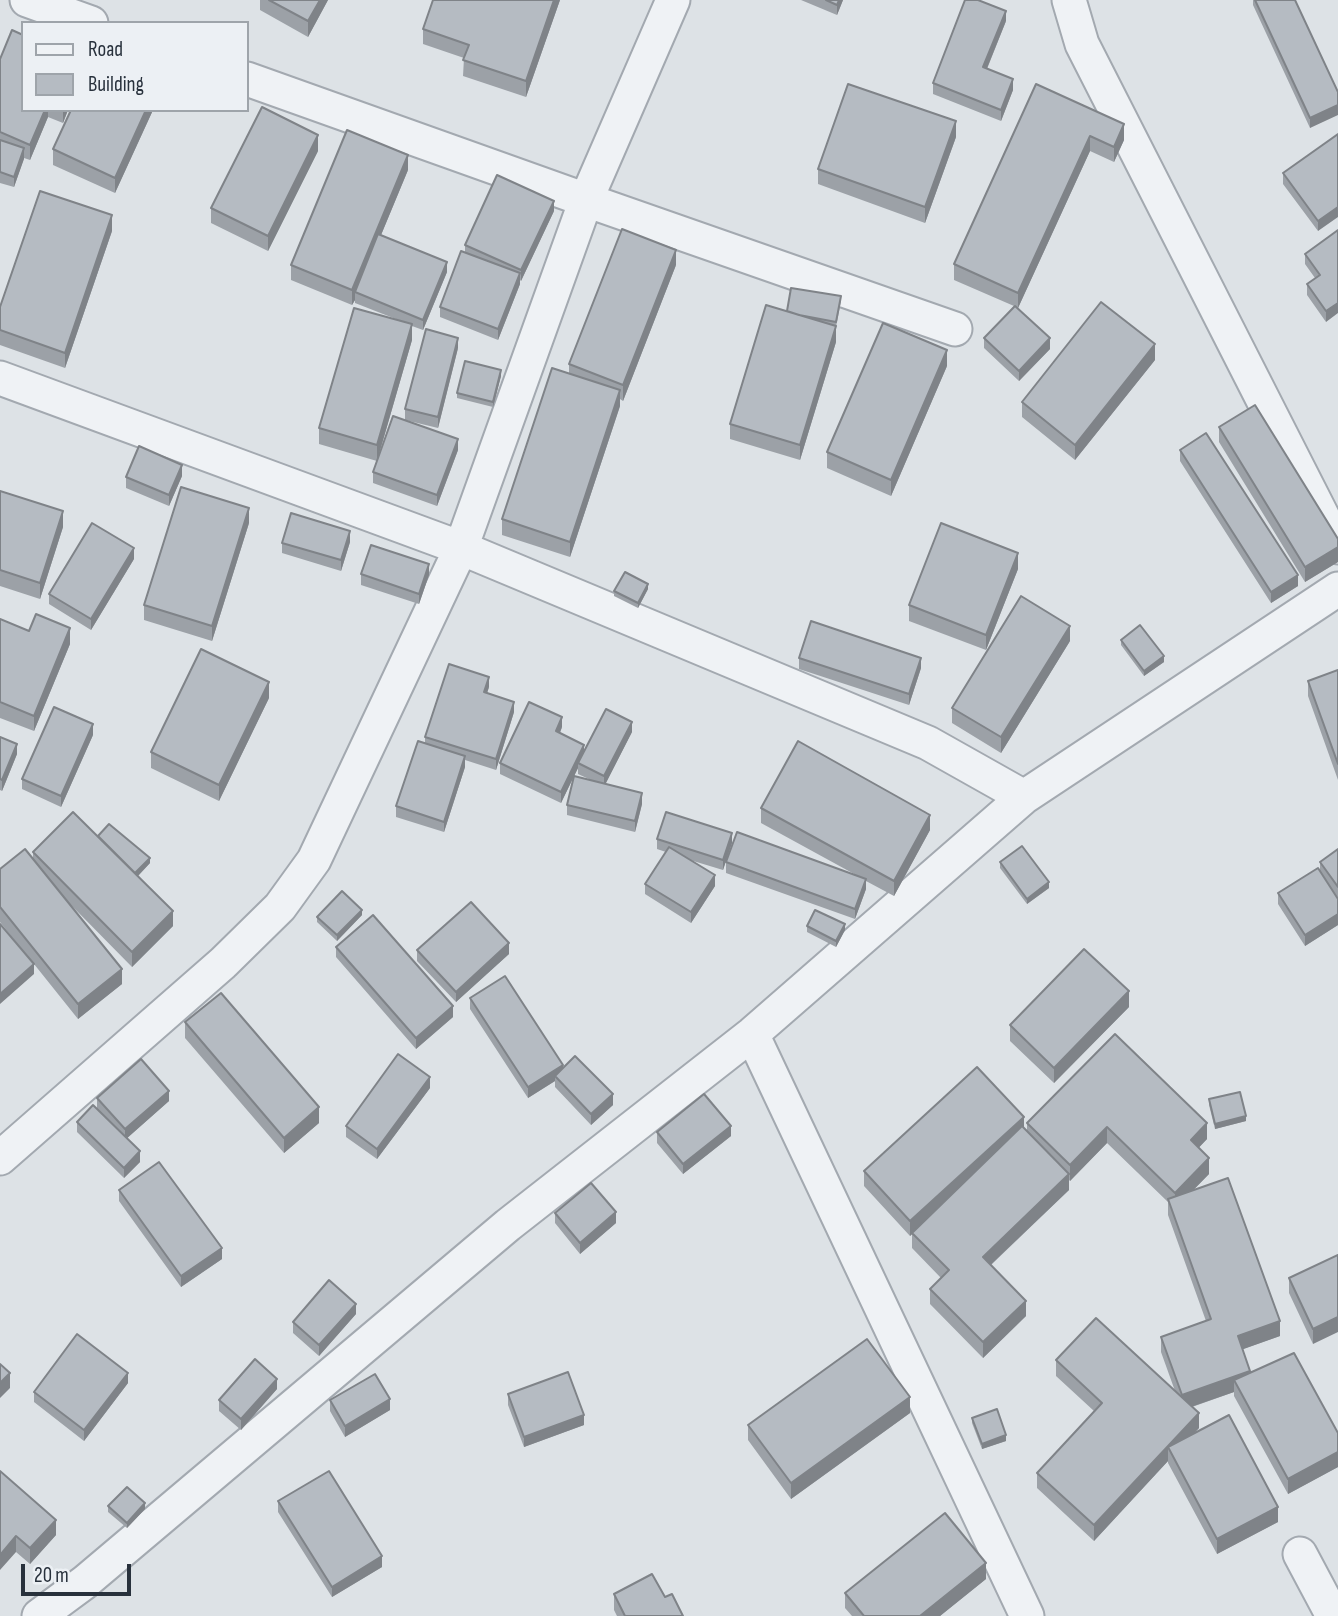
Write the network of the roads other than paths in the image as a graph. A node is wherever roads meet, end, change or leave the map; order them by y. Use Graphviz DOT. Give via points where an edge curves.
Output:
graph roads {
  1 [pos="27,0"];
  2 [pos="673,0"];
  3 [pos="1069,0"];
  4 [pos="85,21"];
  5 [pos="248,79"];
  6 [pos="586,200"];
  7 [pos="955,330"];
  8 [pos="0,377"];
  9 [pos="1338,547"];
  10 [pos="461,548"];
  11 [pos="1338,589"];
  12 [pos="1024,797"];
  13 [pos="752,1034"];
  14 [pos="0,1158"];
  15 [pos="1300,1554"];
  16 [pos="39,1616"];
  17 [pos="1027,1616"];
  18 [pos="1333,1616"];
  1 -- 4 [label="street"];
  2 -- 6 [label="street"];
  3 -- 9 [label="street" via="1082,44"];
  5 -- 6 [label="street"];
  6 -- 7 [label="street"];
  6 -- 10 [label="street"];
  8 -- 10 [label="street"];
  10 -- 12 [label="street" via="928,743"];
  10 -- 14 [label="street" via="314,860 280,908"];
  11 -- 12 [label="street"];
  12 -- 13 [label="street"];
  13 -- 16 [label="street" via="508,1225"];
  13 -- 17 [label="street"];
  15 -- 18 [label="street"];
}
